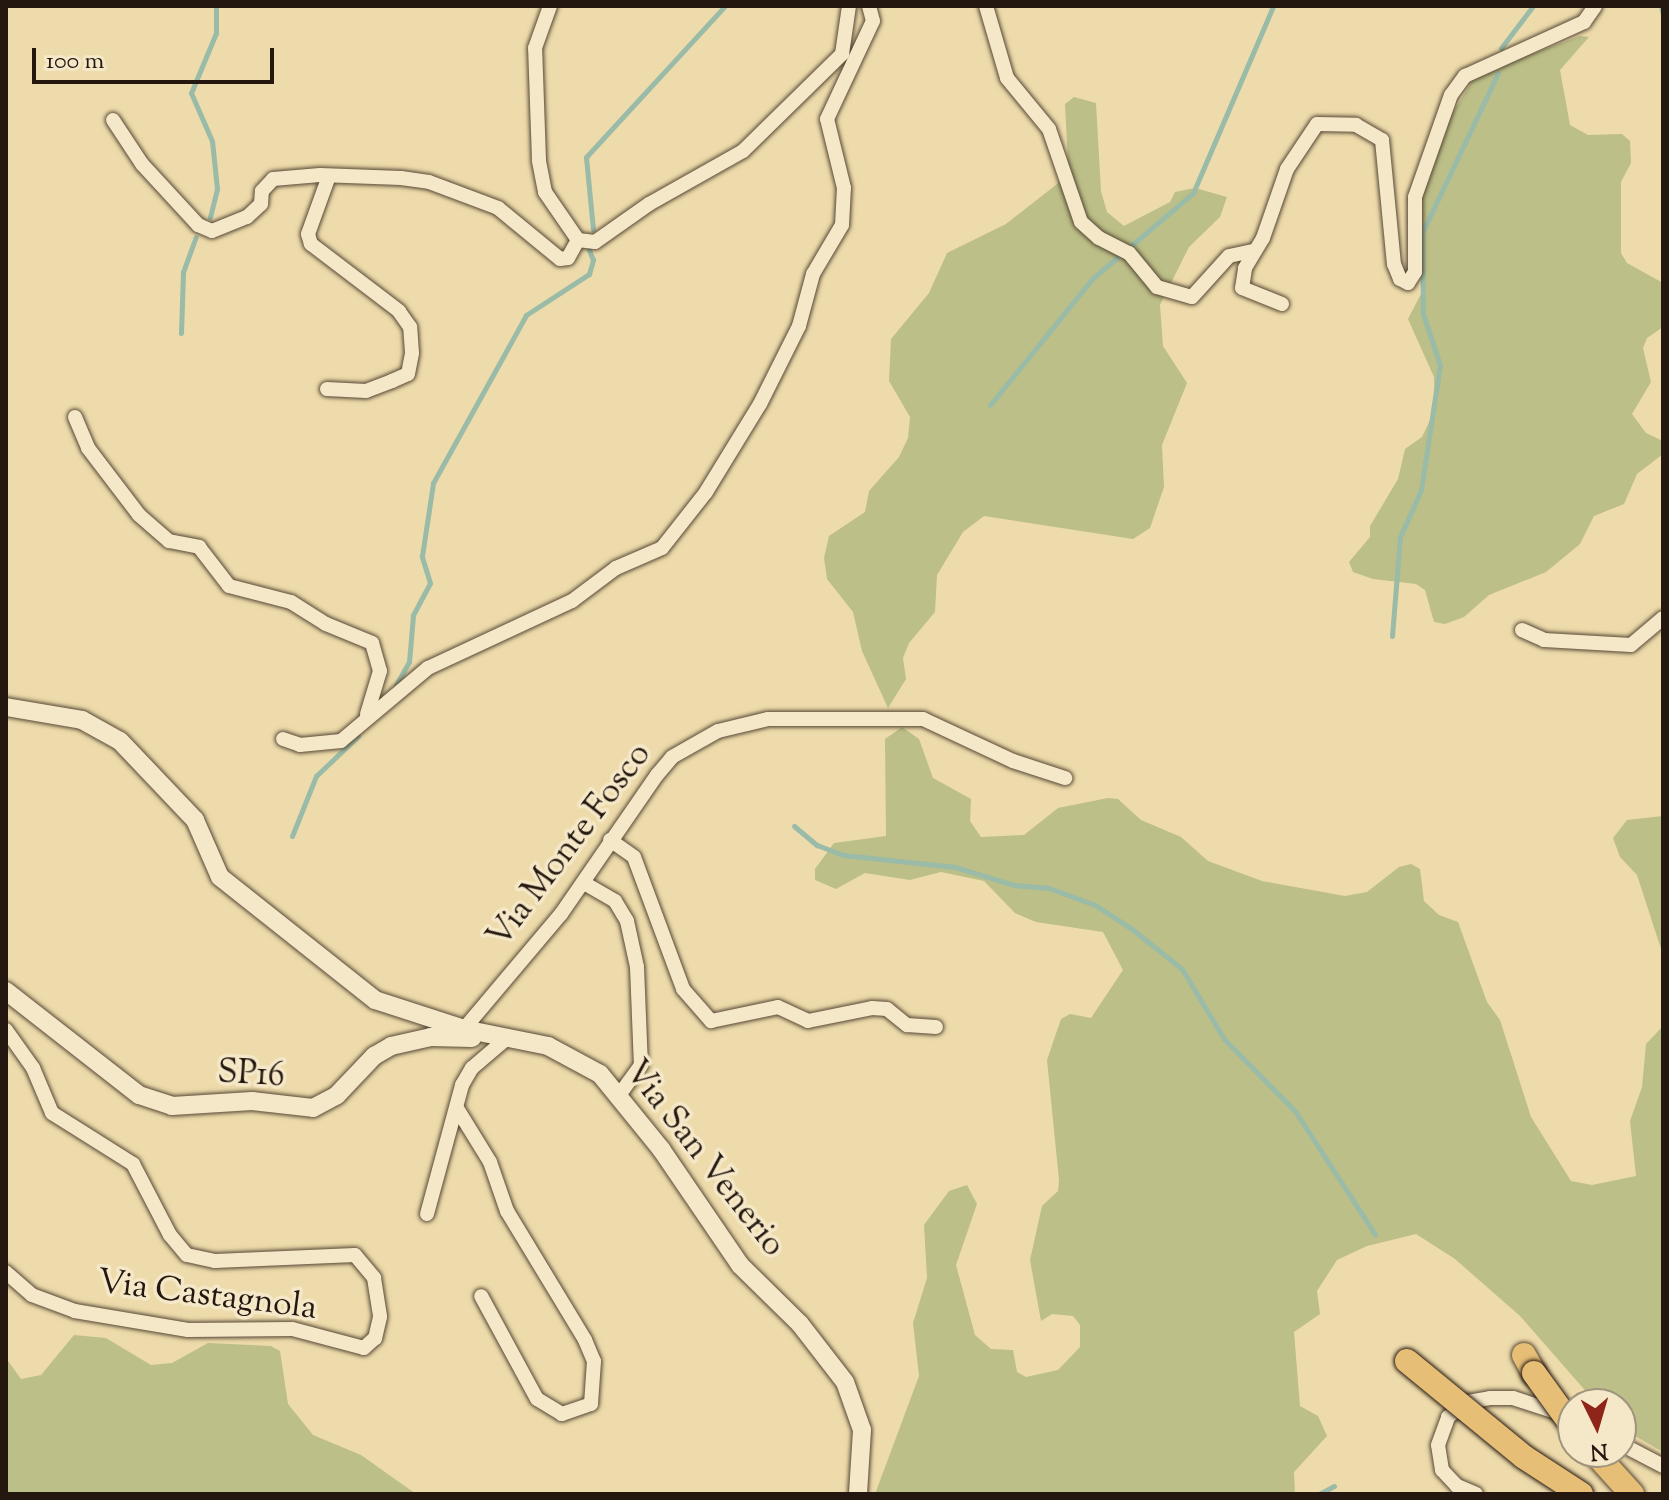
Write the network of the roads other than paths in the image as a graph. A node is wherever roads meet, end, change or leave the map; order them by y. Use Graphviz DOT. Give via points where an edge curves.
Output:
graph roads {
  1 [pos="550,6"];
  2 [pos="849,6"];
  3 [pos="869,6"];
  4 [pos="986,6"];
  5 [pos="1595,6"];
  6 [pos="113,120"];
  7 [pos="329,176"];
  8 [pos="578,240"];
  9 [pos="1252,251"];
  10 [pos="1282,304"];
  11 [pos="327,389"];
  12 [pos="75,417"];
  13 [pos="1663,618"];
  14 [pos="1522,630"];
  15 [pos="6,707"];
  16 [pos="367,714"];
  17 [pos="283,739"];
  18 [pos="1065,778"];
  19 [pos="610,840"];
  20 [pos="584,883"];
  21 [pos="6,991"];
  22 [pos="936,1027"];
  23 [pos="464,1029"];
  24 [pos="6,1030"];
  25 [pos="507,1038"];
  26 [pos="620,1094"];
  27 [pos="458,1110"];
  28 [pos="427,1214"];
  29 [pos="6,1272"];
  30 [pos="481,1296"];
  31 [pos="1407,1361"];
  32 [pos="1529,1364"];
  33 [pos="1557,1404"];
  34 [pos="1557,1413"];
  35 [pos="1637,1452"];
  36 [pos="1663,1466"];
  37 [pos="1608,1468"];
  38 [pos="858,1494"];
  39 [pos="1476,1494"];
  40 [pos="1581,1494"];
  41 [pos="1632,1494"];
  1 -- 8 [label="street" via="535,48 539,160 545,192"];
  2 -- 8 [label="street" via="842,54 743,151 649,204 595,242"];
  3 -- 16 [label="street" via="873,21 827,119 844,188 842,225 813,274 788,352 706,492 662,548 616,568 572,601 428,668"];
  4 -- 9 [label="street" via="1007,78 1049,129 1081,222 1129,253 1157,287 1192,297 1229,256"];
  5 -- 9 [label="street" via="1584,22 1465,76 1451,95 1415,197 1411,281 1400,279 1394,264 1382,140 1336,121 1317,124 1305,139 1287,169 1263,238"];
  6 -- 7 [label="street" via="142,164 198,225 212,231 247,217 261,204 262,191 273,179"];
  7 -- 8 [label="street" via="429,182 498,208 560,259 568,258"];
  7 -- 11 [label="street" via="308,234 311,244 399,311 410,327 412,353 408,374 392,381 366,391"];
  9 -- 10 [label="street" via="1242,288"];
  12 -- 16 [label="street" via="88,448 139,515 169,541 199,547 229,586 291,602 372,643 380,671"];
  13 -- 14 [label="street" via="1631,645 1544,640"];
  15 -- 23 [label="street, Via San Venerio" via="102,727 142,761 195,820 220,877 242,897 375,1000"];
  16 -- 17 [label="street" via="355,734 341,741 300,745"];
  18 -- 19 [label="street, Via Monte Fosco" via="923,719 768,719 718,731 672,757"];
  19 -- 20 [label="street, Via Monte Fosco"];
  19 -- 22 [label="street" via="634,857 683,989 711,1021 778,1007 808,1021 872,1008 887,1009 907,1025"];
  20 -- 23 [label="street, Via Monte Fosco"];
  20 -- 26 [label="street" via="615,901 627,921 637,967 641,1065"];
  21 -- 25 [label="street, SP16 / SP16" via="139,1095 172,1106 241,1101 313,1108 337,1095 374,1056 391,1046 431,1037"];
  23 -- 25 [label="street, Via San Venerio"];
  24 -- 29 [label="street, Via Castagnola" via="33,1068 52,1113 133,1164 170,1235 187,1255 215,1261 355,1255 374,1278 380,1317 375,1338 364,1348 292,1329 188,1330 75,1311 32,1295"];
  25 -- 26 [label="street, Via San Venerio" via="569,1056"];
  25 -- 27 [label="street" via="472,1068"];
  26 -- 38 [label="street, Via San Venerio" via="740,1265 800,1324 845,1382 862,1430"];
  27 -- 28 [label="street" via="445,1138"];
  27 -- 30 [label="street" via="490,1162 507,1211 585,1340 594,1361 591,1404 562,1414 537,1399"];
  31 -- 40 [label="highway, bridge" via="1524,1457"];
  32 -- 33 [label="highway, bridge"];
  34 -- 39 [label="street" via="1513,1398 1490,1398 1468,1402 1448,1417 1438,1445 1442,1470 1457,1486"];
  35 -- 36 [label="street"];
  37 -- 41 [label="highway"];
}
